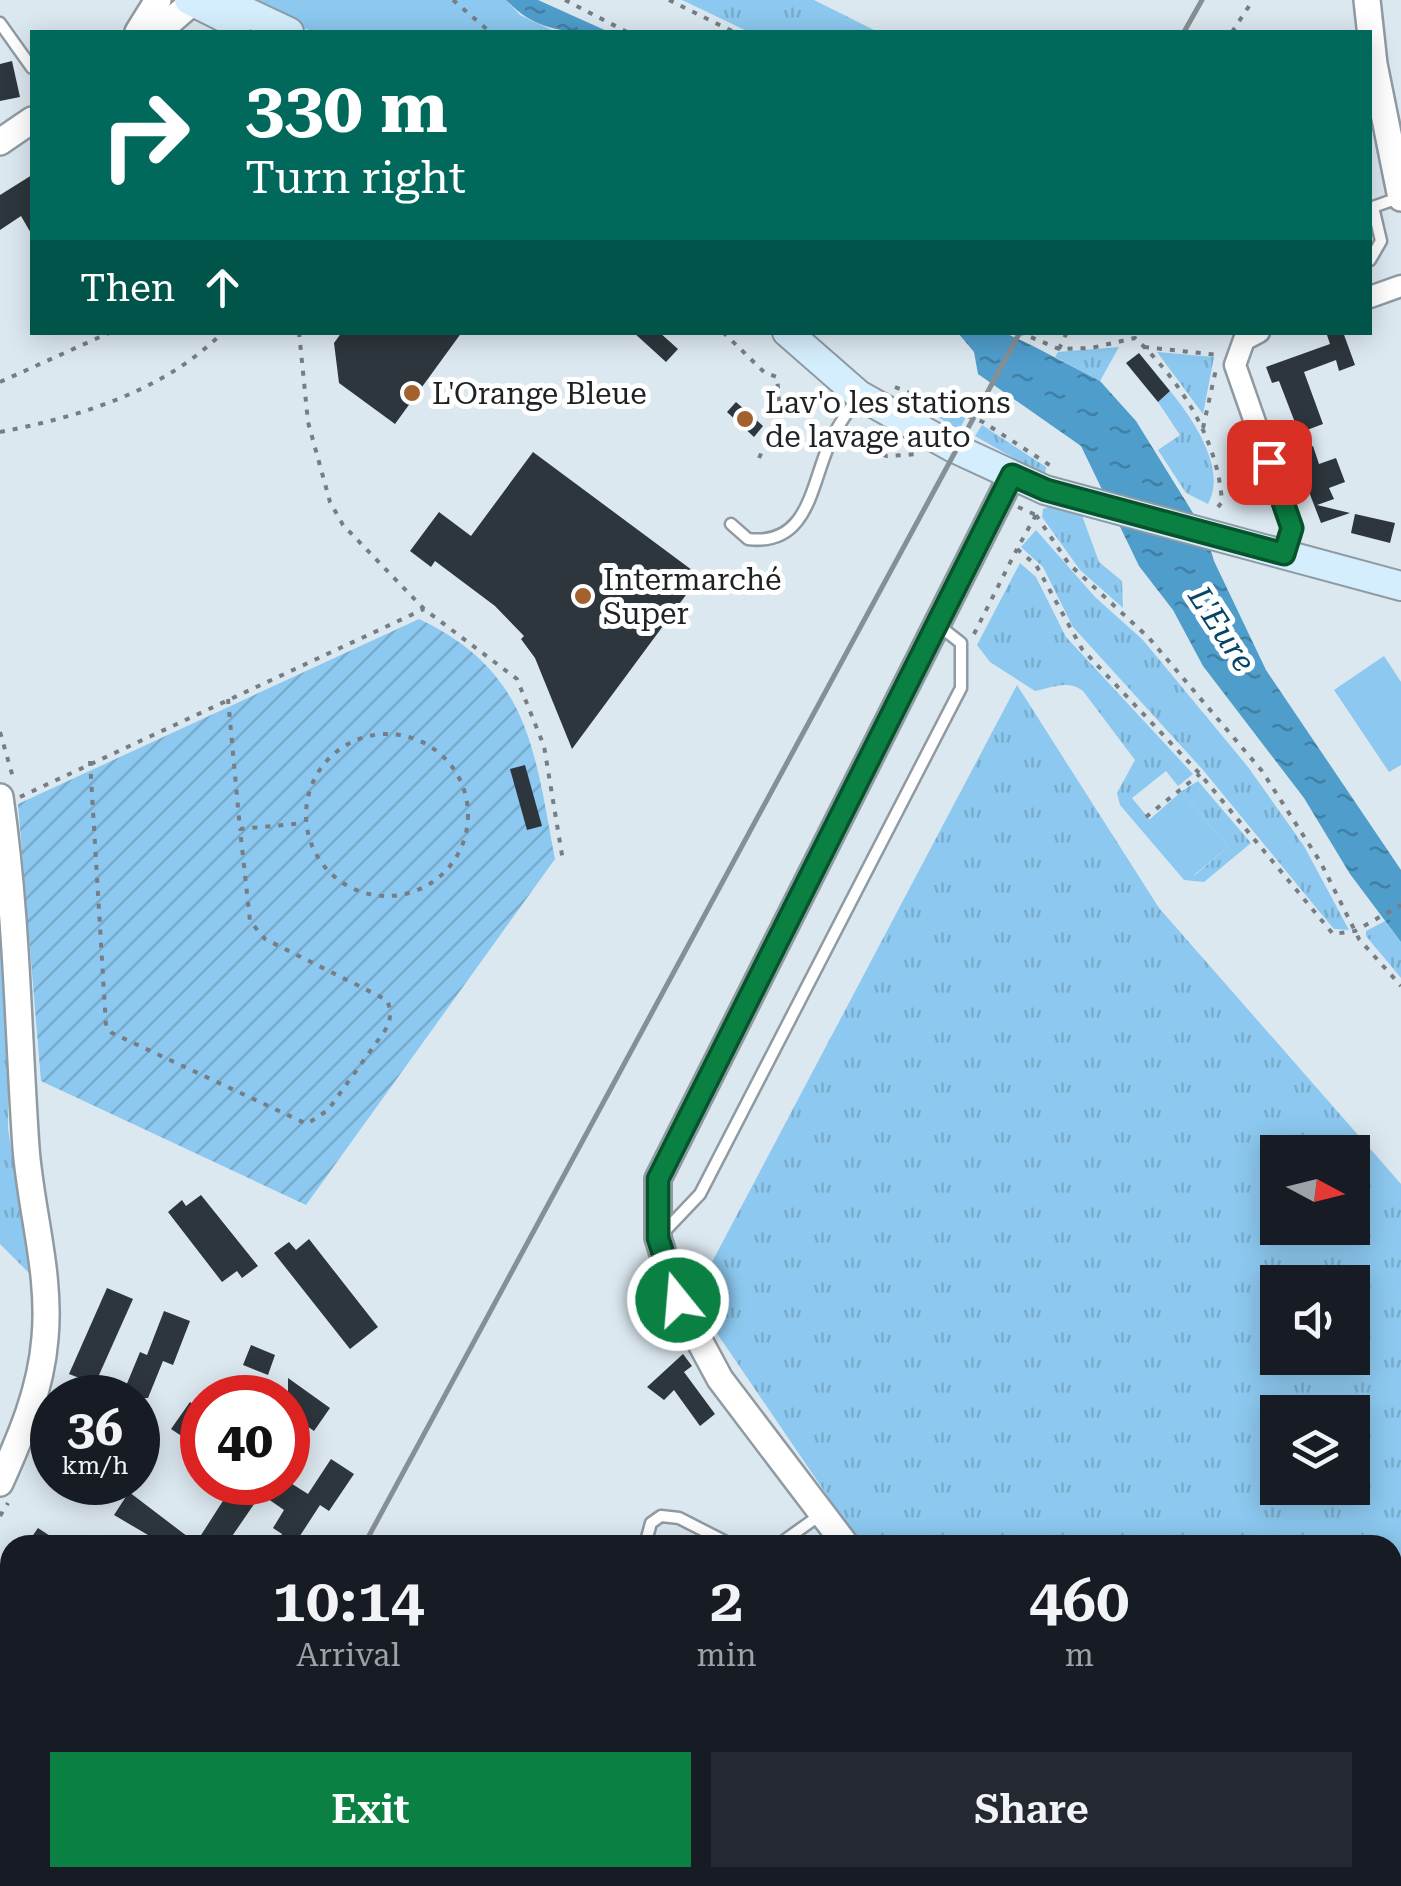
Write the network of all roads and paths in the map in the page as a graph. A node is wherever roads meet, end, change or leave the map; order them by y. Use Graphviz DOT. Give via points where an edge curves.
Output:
graph roads {
  1 [pos="136,0"];
  2 [pos="158,0"];
  3 [pos="453,0"];
  4 [pos="565,0"];
  5 [pos="669,0"];
  6 [pos="1253,0"];
  7 [pos="1367,0"];
  8 [pos="199,1"];
  9 [pos="0,23"];
  10 [pos="137,30"];
  11 [pos="138,30"];
  12 [pos="161,30"];
  13 [pos="251,30"];
  14 [pos="283,30"];
  15 [pos="488,30"];
  16 [pos="623,30"];
  17 [pos="730,30"];
  18 [pos="1233,30"];
  19 [pos="1370,30"];
  20 [pos="1372,46"];
  21 [pos="30,65"];
  22 [pos="30,121"];
  23 [pos="0,142"];
  24 [pos="1401,198"];
  25 [pos="1372,257"];
  26 [pos="1401,286"];
  27 [pos="1372,296"];
  28 [pos="104,335"];
  29 [pos="220,335"];
  30 [pos="299,335"];
  31 [pos="725,335"];
  32 [pos="790,335"];
  33 [pos="1026,335"];
  34 [pos="1066,335"];
  35 [pos="1253,335"];
  36 [pos="1144,347"];
  37 [pos="1059,349"];
  38 [pos="0,382"];
  39 [pos="886,384"];
  40 [pos="859,395"];
  41 [pos="1203,428"];
  42 [pos="0,432"];
  43 [pos="828,436"];
  44 [pos="928,453"];
  45 [pos="759,458"];
  46 [pos="1051,466"];
  47 [pos="1007,488"];
  48 [pos="1197,507"];
  49 [pos="1036,515"];
  50 [pos="731,524"];
  51 [pos="1017,549"];
  52 [pos="1284,554"];
  53 [pos="1401,586"];
  54 [pos="424,609"];
  55 [pos="938,625"];
  56 [pos="961,649"];
  57 [pos="228,697"];
  58 [pos="90,761"];
  59 [pos="1200,774"];
  60 [pos="0,800"];
  61 [pos="1146,817"];
  62 [pos="304,823"];
  63 [pos="240,829"];
  64 [pos="562,861"];
  65 [pos="1401,906"];
  66 [pos="1355,931"];
  67 [pos="1401,986"];
  68 [pos="658,1238"];
  69 [pos="6,1489"];
  70 [pos="821,1515"];
  71 [pos="0,1516"];
  72 [pos="648,1535"];
  73 [pos="712,1535"];
  74 [pos="792,1535"];
  75 [pos="838,1535"];
  1 -- 10 [label="street"];
  2 -- 11 [label="street"];
  3 -- 15 [label="path"];
  4 -- 16 [label="path"];
  5 -- 17 [label="path"];
  6 -- 18 [label="path"];
  7 -- 19 [label="street"];
  8 -- 12 [label="street"];
  8 -- 13 [label="main road"];
  8 -- 14 [label="main road"];
  9 -- 21 [label="lane"];
  20 -- 24 [label="street"];
  22 -- 23 [label="street"];
  24 -- 25 [label="lane" via="1374,206 1381,241"];
  26 -- 27 [label="street"];
  28 -- 38 [label="path"];
  29 -- 42 [label="path" via="107,407"];
  30 -- 54 [label="path" via="308,422 330,502"];
  31 -- 43 [label="path" via="777,376 779,400"];
  32 -- 40 [label="main road"];
  33 -- 37 [label="path"];
  34 -- 37 [label="path"];
  35 -- 52 [label="street" via="1244,340 1235,365 1292,528"];
  36 -- 37 [label="path" via="1130,336"];
  36 -- 41 [label="path"];
  36 -- 41 [label="path" via="1219,355"];
  39 -- 46 [label="path" via="984,422"];
  40 -- 43 [label="lane"];
  40 -- 47 [label="main road"];
  41 -- 48 [label="path" via="1222,502 1216,513"];
  43 -- 44 [label="path" via="887,456"];
  43 -- 45 [label="path" via="768,439"];
  43 -- 50 [label="lane" via="803,518 789,532 748,539"];
  47 -- 49 [label="path"];
  47 -- 52 [label="main road"];
  47 -- 55 [label="street"];
  49 -- 51 [label="path"];
  49 -- 66 [label="path" via="1069,564 1149,638 1262,771"];
  51 -- 56 [label="path"];
  51 -- 59 [label="path" via="1036,565 1070,634"];
  52 -- 53 [label="main road"];
  54 -- 57 [label="path"];
  54 -- 64 [label="path" via="517,679 544,746"];
  55 -- 56 [label="lane"];
  55 -- 68 [label="street" via="658,1179"];
  56 -- 68 [label="lane" via="961,688 700,1194"];
  57 -- 58 [label="path"];
  57 -- 63 [label="path"];
  58 -- 60 [label="path"];
  58 -- 63 [label="path" via="106,1026 307,1124 328,1110 384,1032 390,1007 258,931 250,921"];
  59 -- 61 [label="path"];
  59 -- 66 [label="path" via="1333,934"];
  60 -- 69 [label="street" via="26,1152 46,1290 40,1377"];
  62 -- 62 [label="path" via="334,878 362,893 395,896 432,886 454,864 467,804 458,774 437,749 408,734 376,733 349,743 326,763 309,791"];
  62 -- 63 [label="path"];
  65 -- 66 [label="path"];
  66 -- 67 [label="path"];
  68 -- 70 [label="street" via="678,1300 720,1379"];
  69 -- 71 [label="path"];
  70 -- 74 [label="lane"];
  70 -- 75 [label="street"];
  72 -- 73 [label="lane" via="661,1516"];
}
